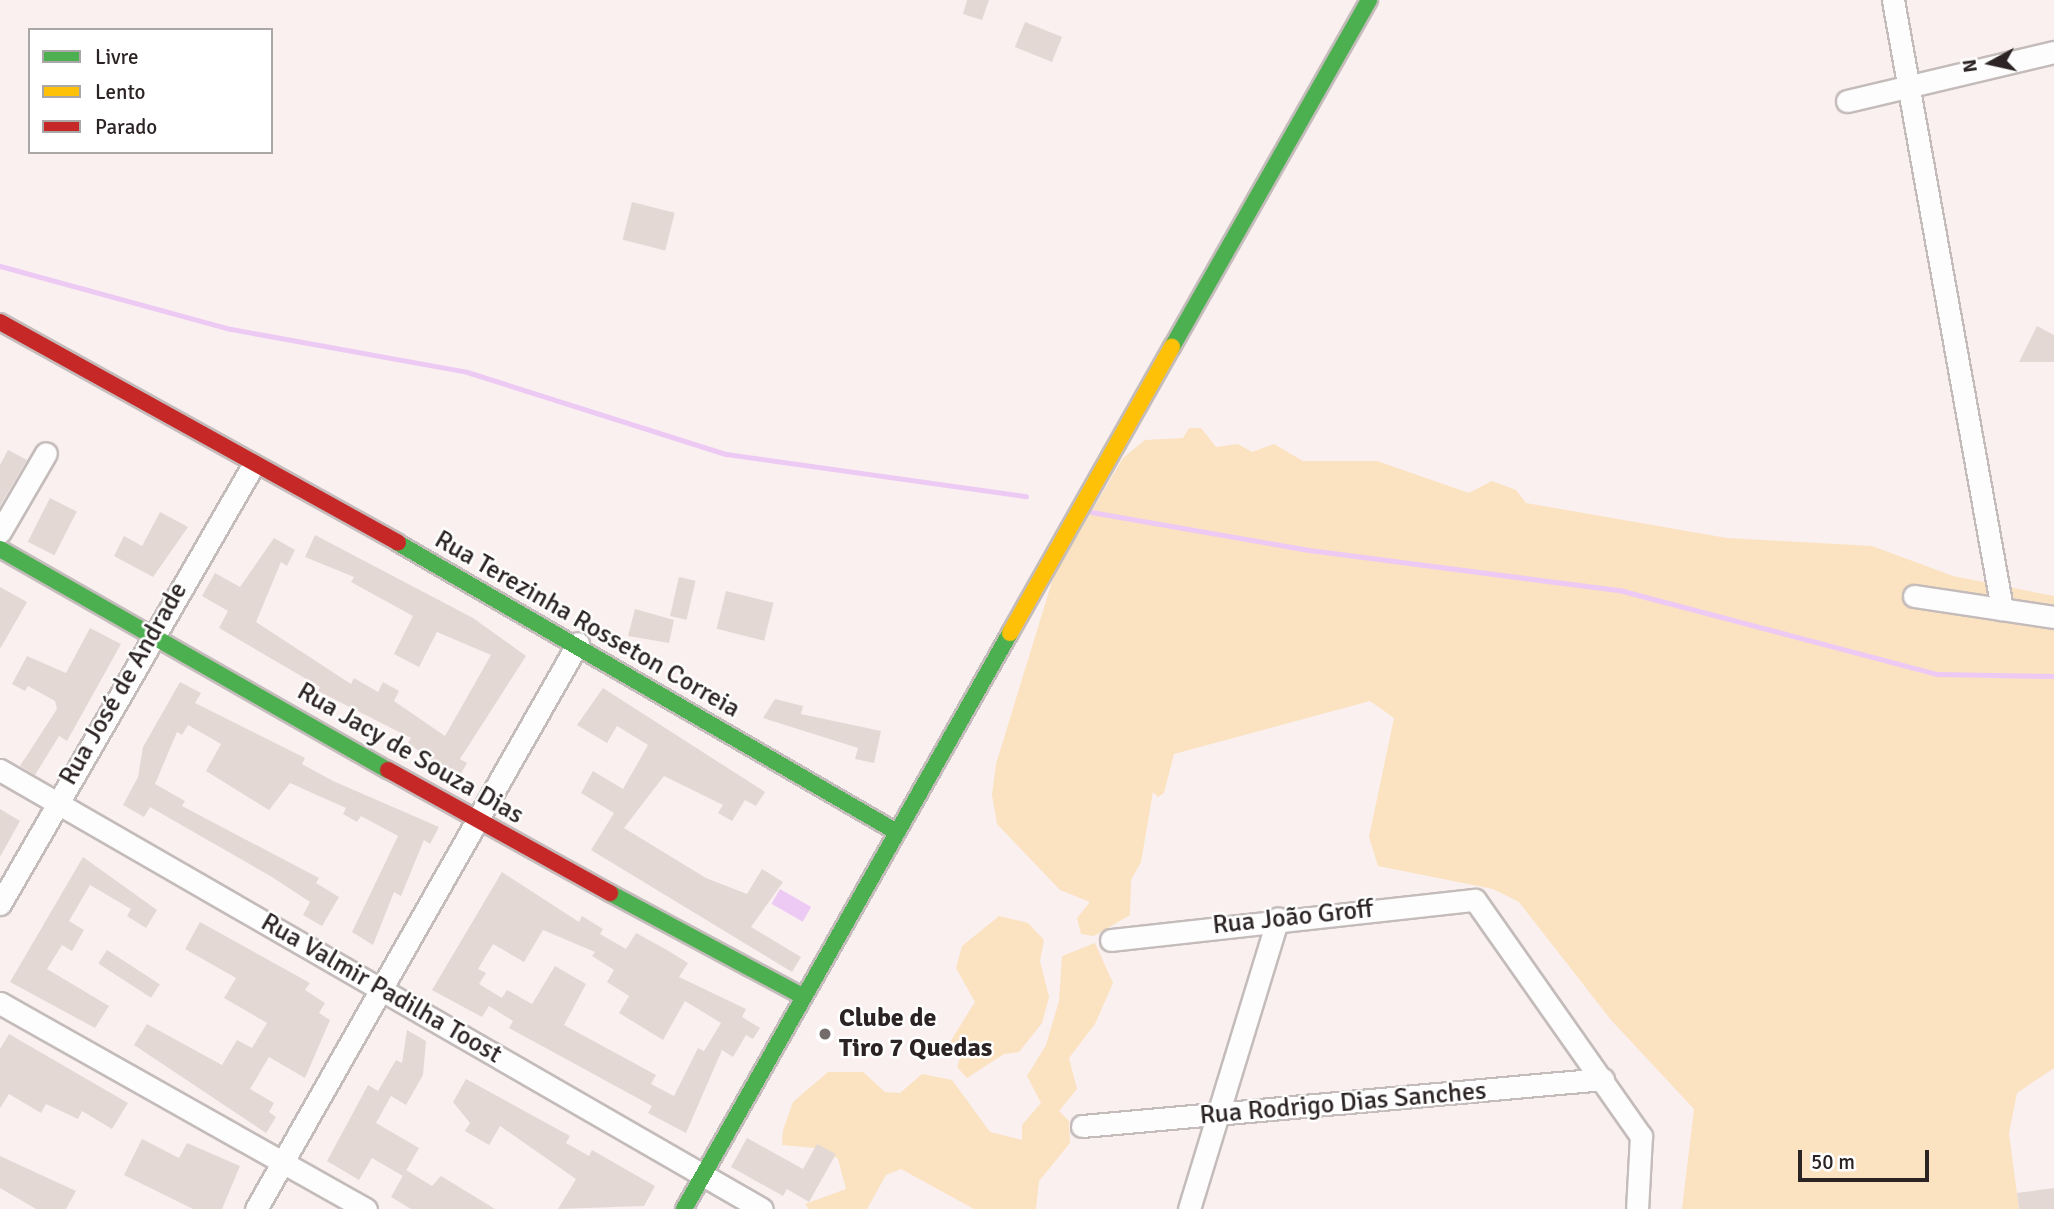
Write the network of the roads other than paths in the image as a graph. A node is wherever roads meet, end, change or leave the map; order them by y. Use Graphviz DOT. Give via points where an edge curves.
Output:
graph roads {
  1 [pos="1368,0"];
  2 [pos="1892,0"];
  3 [pos="2054,52"];
  4 [pos="1908,87"];
  5 [pos="1847,101"];
  6 [pos="0,322"];
  7 [pos="46,453"];
  8 [pos="252,467"];
  9 [pos="0,532"];
  10 [pos="0,549"];
  11 [pos="1914,596"];
  12 [pos="2002,610"];
  13 [pos="2054,618"];
  14 [pos="150,634"];
  15 [pos="578,643"];
  16 [pos="0,770"];
  17 [pos="57,803"];
  18 [pos="477,821"];
  19 [pos="895,831"];
  20 [pos="0,904"];
  21 [pos="1278,918"];
  22 [pos="1111,940"];
  23 [pos="381,988"];
  24 [pos="800,995"];
  25 [pos="0,1003"];
  26 [pos="1603,1079"];
  27 [pos="1217,1116"];
  28 [pos="1082,1126"];
  29 [pos="282,1162"];
  30 [pos="703,1176"];
  31 [pos="256,1209"];
  32 [pos="366,1209"];
  33 [pos="684,1209"];
  34 [pos="762,1209"];
  35 [pos="1189,1209"];
  36 [pos="1637,1209"];
  1 -- 19 [label="street"];
  2 -- 4 [label="street"];
  3 -- 4 [label="street"];
  4 -- 5 [label="street"];
  4 -- 12 [label="street"];
  6 -- 8 [label="street, Rua Terezinha Rosseton Correia"];
  7 -- 9 [label="street"];
  8 -- 14 [label="street, Rua José de Andrade"];
  8 -- 15 [label="street, Rua Terezinha Rosseton Correia"];
  10 -- 14 [label="street, Rua Jacy de Souza Dias"];
  11 -- 12 [label="street"];
  12 -- 13 [label="street"];
  14 -- 17 [label="street, Rua José de Andrade"];
  14 -- 18 [label="street, Rua Jacy de Souza Dias"];
  15 -- 18 [label="street"];
  15 -- 19 [label="street, Rua Terezinha Rosseton Correia"];
  16 -- 17 [label="street, Rua Valmir Padilha Toost"];
  17 -- 20 [label="street, Rua José de Andrade"];
  17 -- 23 [label="street, Rua Valmir Padilha Toost"];
  18 -- 23 [label="street"];
  18 -- 24 [label="street, Rua Jacy de Souza Dias"];
  19 -- 24 [label="street"];
  21 -- 22 [label="street, Rua João Groff"];
  21 -- 26 [label="street, Rua João Groff" via="1475,900"];
  21 -- 27 [label="street"];
  23 -- 29 [label="street"];
  23 -- 30 [label="street, Rua Valmir Padilha Toost"];
  24 -- 30 [label="street"];
  25 -- 29 [label="street"];
  26 -- 27 [label="street, Rua Rodrigo Dias Sanches"];
  26 -- 36 [label="street" via="1641,1136"];
  27 -- 28 [label="street, Rua Rodrigo Dias Sanches"];
  27 -- 35 [label="street"];
  29 -- 31 [label="street"];
  29 -- 32 [label="street"];
  30 -- 33 [label="street"];
  30 -- 34 [label="street, Rua Valmir Padilha Toost"];
}
